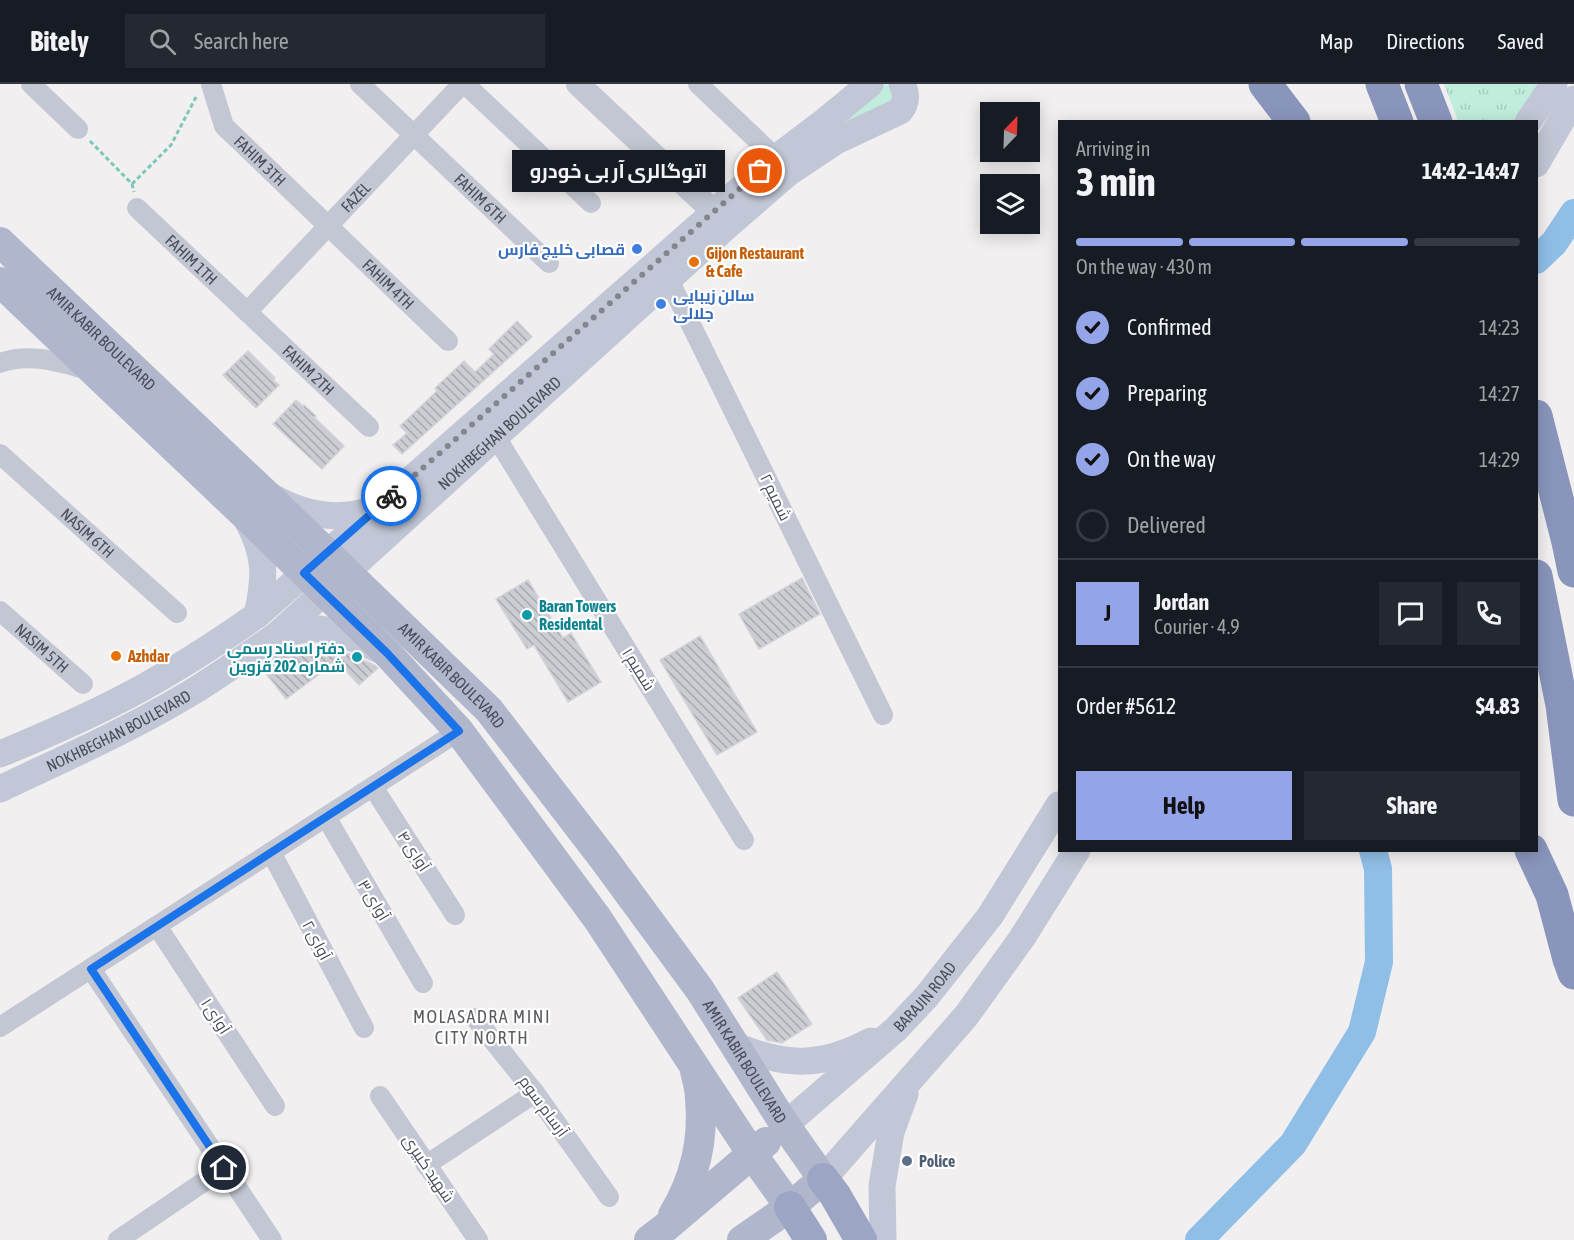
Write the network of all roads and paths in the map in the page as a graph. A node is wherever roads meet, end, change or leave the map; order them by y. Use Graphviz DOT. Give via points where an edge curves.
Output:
graph roads {
  1 [pos="31,84"];
  2 [pos="360,84"];
  3 [pos="464,84"];
  4 [pos="578,84"];
  5 [pos="698,84"];
  6 [pos="870,84"];
  7 [pos="1265,84"];
  8 [pos="1382,84"];
  9 [pos="1421,84"];
  10 [pos="1541,84"];
  11 [pos="1554,84"];
  12 [pos="906,87"];
  13 [pos="204,89"];
  14 [pos="1574,99"];
  15 [pos="1292,120"];
  16 [pos="1396,120"];
  17 [pos="1435,120"];
  18 [pos="1527,120"];
  19 [pos="1527,120"];
  20 [pos="78,129"];
  21 [pos="1574,132"];
  22 [pos="414,135"];
  23 [pos="776,158"];
  24 [pos="1538,161"];
  25 [pos="1538,162"];
  26 [pos="132,184"];
  27 [pos="591,203"];
  28 [pos="137,208"];
  29 [pos="720,219"];
  30 [pos="328,226"];
  31 [pos="0,242"];
  32 [pos="549,263"];
  33 [pos="669,280"];
  34 [pos="0,282"];
  35 [pos="247,312"];
  36 [pos="448,341"];
  37 [pos="0,363"];
  38 [pos="93,371"];
  39 [pos="1538,424"];
  40 [pos="369,427"];
  41 [pos="496,437"];
  42 [pos="0,453"];
  43 [pos="257,506"];
  44 [pos="377,508"];
  45 [pos="336,564"];
  46 [pos="1574,571"];
  47 [pos="314,583"];
  48 [pos="1538,586"];
  49 [pos="0,611"];
  50 [pos="177,613"];
  51 [pos="257,615"];
  52 [pos="277,635"];
  53 [pos="387,653"];
  54 [pos="83,684"];
  55 [pos="883,714"];
  56 [pos="459,731"];
  57 [pos="0,754"];
  58 [pos="373,787"];
  59 [pos="0,789"];
  60 [pos="1574,800"];
  61 [pos="1058,807"];
  62 [pos="326,817"];
  63 [pos="744,840"];
  64 [pos="271,852"];
  65 [pos="1076,852"];
  66 [pos="1532,852"];
  67 [pos="455,915"];
  68 [pos="157,926"];
  69 [pos="91,969"];
  70 [pos="1574,973"];
  71 [pos="423,983"];
  72 [pos="475,1018"];
  73 [pos="0,1027"];
  74 [pos="364,1028"];
  75 [pos="896,1029"];
  76 [pos="736,1046"];
  77 [pos="694,1065"];
  78 [pos="910,1081"];
  79 [pos="535,1093"];
  80 [pos="380,1096"];
  81 [pos="275,1106"];
  82 [pos="785,1125"];
  83 [pos="752,1154"];
  84 [pos="426,1165"];
  85 [pos="224,1168"];
  86 [pos="823,1179"];
  87 [pos="609,1197"];
  88 [pos="790,1207"];
  89 [pos="658,1233"];
  90 [pos="118,1240"];
  91 [pos="272,1240"];
  92 [pos="478,1240"];
  93 [pos="630,1240"];
  94 [pos="742,1240"];
  95 [pos="811,1240"];
  96 [pos="861,1240"];
  97 [pos="883,1240"];
  1 -- 20 [label="street"];
  2 -- 22 [label="street, FAHIM 6TH"];
  3 -- 22 [label="street, FAZEL"];
  3 -- 27 [label="street"];
  4 -- 29 [label="street"];
  5 -- 23 [label="street"];
  6 -- 23 [label="main road, NOKHBEGHAN BOULEVARD"];
  7 -- 15 [label="highway"];
  8 -- 16 [label="highway"];
  9 -- 17 [label="highway"];
  10 -- 18 [label="main road"];
  11 -- 19 [label="main road"];
  12 -- 29 [label="main road, NOKHBEGHAN BOULEVARD" via="903,107 896,114 836,141"];
  13 -- 26 [label="path" via="171,145"];
  13 -- 30 [label="street, FAHIM 3TH" via="224,126"];
  14 -- 24 [label="main road"];
  20 -- 26 [label="path"];
  21 -- 25 [label="main road"];
  22 -- 30 [label="street, FAZEL"];
  22 -- 32 [label="street, FAHIM 6TH"];
  23 -- 29 [label="main road, NOKHBEGHAN BOULEVARD"];
  26 -- 28 [label="path"];
  28 -- 35 [label="street, FAHIM 1TH"];
  29 -- 33 [label="main road, NOKHBEGHAN BOULEVARD"];
  29 -- 44 [label="main road, NOKHBEGHAN BOULEVARD"];
  30 -- 35 [label="street, FAZEL"];
  30 -- 36 [label="street, FAHIM 4TH"];
  31 -- 43 [label="main road, AMIR KABIR BOULEVARD"];
  33 -- 41 [label="main road, NOKHBEGHAN BOULEVARD"];
  33 -- 55 [label="street, شمیم ۲"];
  34 -- 38 [label="main road, AMIR KABIR BOULEVARD"];
  35 -- 40 [label="street, FAHIM 2TH"];
  37 -- 38 [label="street" via="19,358 48,360"];
  38 -- 43 [label="main road, AMIR KABIR BOULEVARD"];
  39 -- 46 [label="highway"];
  41 -- 45 [label="main road, NOKHBEGHAN BOULEVARD"];
  41 -- 63 [label="street, شمیم ۱"];
  42 -- 50 [label="street, NASIM 6TH"];
  43 -- 44 [label="main road" via="290,507 319,515 348,515"];
  43 -- 45 [label="main road, AMIR KABIR BOULEVARD"];
  43 -- 47 [label="main road, AMIR KABIR BOULEVARD"];
  43 -- 51 [label="main road" via="255,535 262,561 263,588"];
  44 -- 45 [label="main road, NOKHBEGHAN BOULEVARD"];
  45 -- 47 [label="main road, NOKHBEGHAN BOULEVARD"];
  45 -- 76 [label="main road, AMIR KABIR BOULEVARD" via="489,710 603,858"];
  47 -- 51 [label="main road, NOKHBEGHAN BOULEVARD"];
  47 -- 52 [label="main road, NOKHBEGHAN BOULEVARD"];
  47 -- 53 [label="main road, AMIR KABIR BOULEVARD"];
  48 -- 60 [label="highway" via="1562,705"];
  49 -- 54 [label="street, NASIM 5TH"];
  51 -- 57 [label="main road, NOKHBEGHAN BOULEVARD" via="128,696"];
  52 -- 53 [label="main road" via="319,629"];
  52 -- 59 [label="main road, NOKHBEGHAN BOULEVARD" via="188,695"];
  53 -- 56 [label="main road, AMIR KABIR BOULEVARD"];
  56 -- 58 [label="street"];
  56 -- 77 [label="main road, AMIR KABIR BOULEVARD" via="597,918"];
  58 -- 62 [label="street"];
  58 -- 67 [label="street, آوای ۴"];
  61 -- 75 [label="main road, BARAJIN ROAD" via="990,916"];
  62 -- 64 [label="street"];
  62 -- 71 [label="street, آوای ۳"];
  64 -- 68 [label="street"];
  64 -- 74 [label="street, آوای ۲"];
  65 -- 78 [label="main road" via="1022,938 966,1016"];
  66 -- 70 [label="highway" via="1552,895"];
  68 -- 69 [label="street"];
  68 -- 81 [label="street, آوای ۱"];
  69 -- 73 [label="street"];
  69 -- 85 [label="street"];
  72 -- 79 [label="street, آرسام سوم"];
  75 -- 76 [label="main road" via="852,1051 805,1062 758,1056"];
  75 -- 82 [label="main road, BARAJIN ROAD"];
  76 -- 82 [label="main road, AMIR KABIR BOULEVARD"];
  77 -- 83 [label="main road, AMIR KABIR BOULEVARD"];
  77 -- 89 [label="main road" via="700,1098 695,1166 683,1198"];
  78 -- 86 [label="main road"];
  78 -- 97 [label="main road" via="891,1132 882,1186"];
  79 -- 84 [label="street"];
  79 -- 87 [label="street, آرسام سوم"];
  80 -- 84 [label="street, شهید کبیری"];
  82 -- 83 [label="main road, BARAJIN ROAD"];
  82 -- 86 [label="main road, AMIR KABIR BOULEVARD"];
  83 -- 88 [label="main road, AMIR KABIR BOULEVARD"];
  83 -- 89 [label="main road, BARAJIN ROAD"];
  84 -- 92 [label="street, شهید کبیری"];
  85 -- 90 [label="street"];
  85 -- 91 [label="street"];
  86 -- 88 [label="main road"];
  86 -- 96 [label="highway"];
  88 -- 94 [label="main road"];
  88 -- 95 [label="highway"];
  89 -- 93 [label="street"];
}
